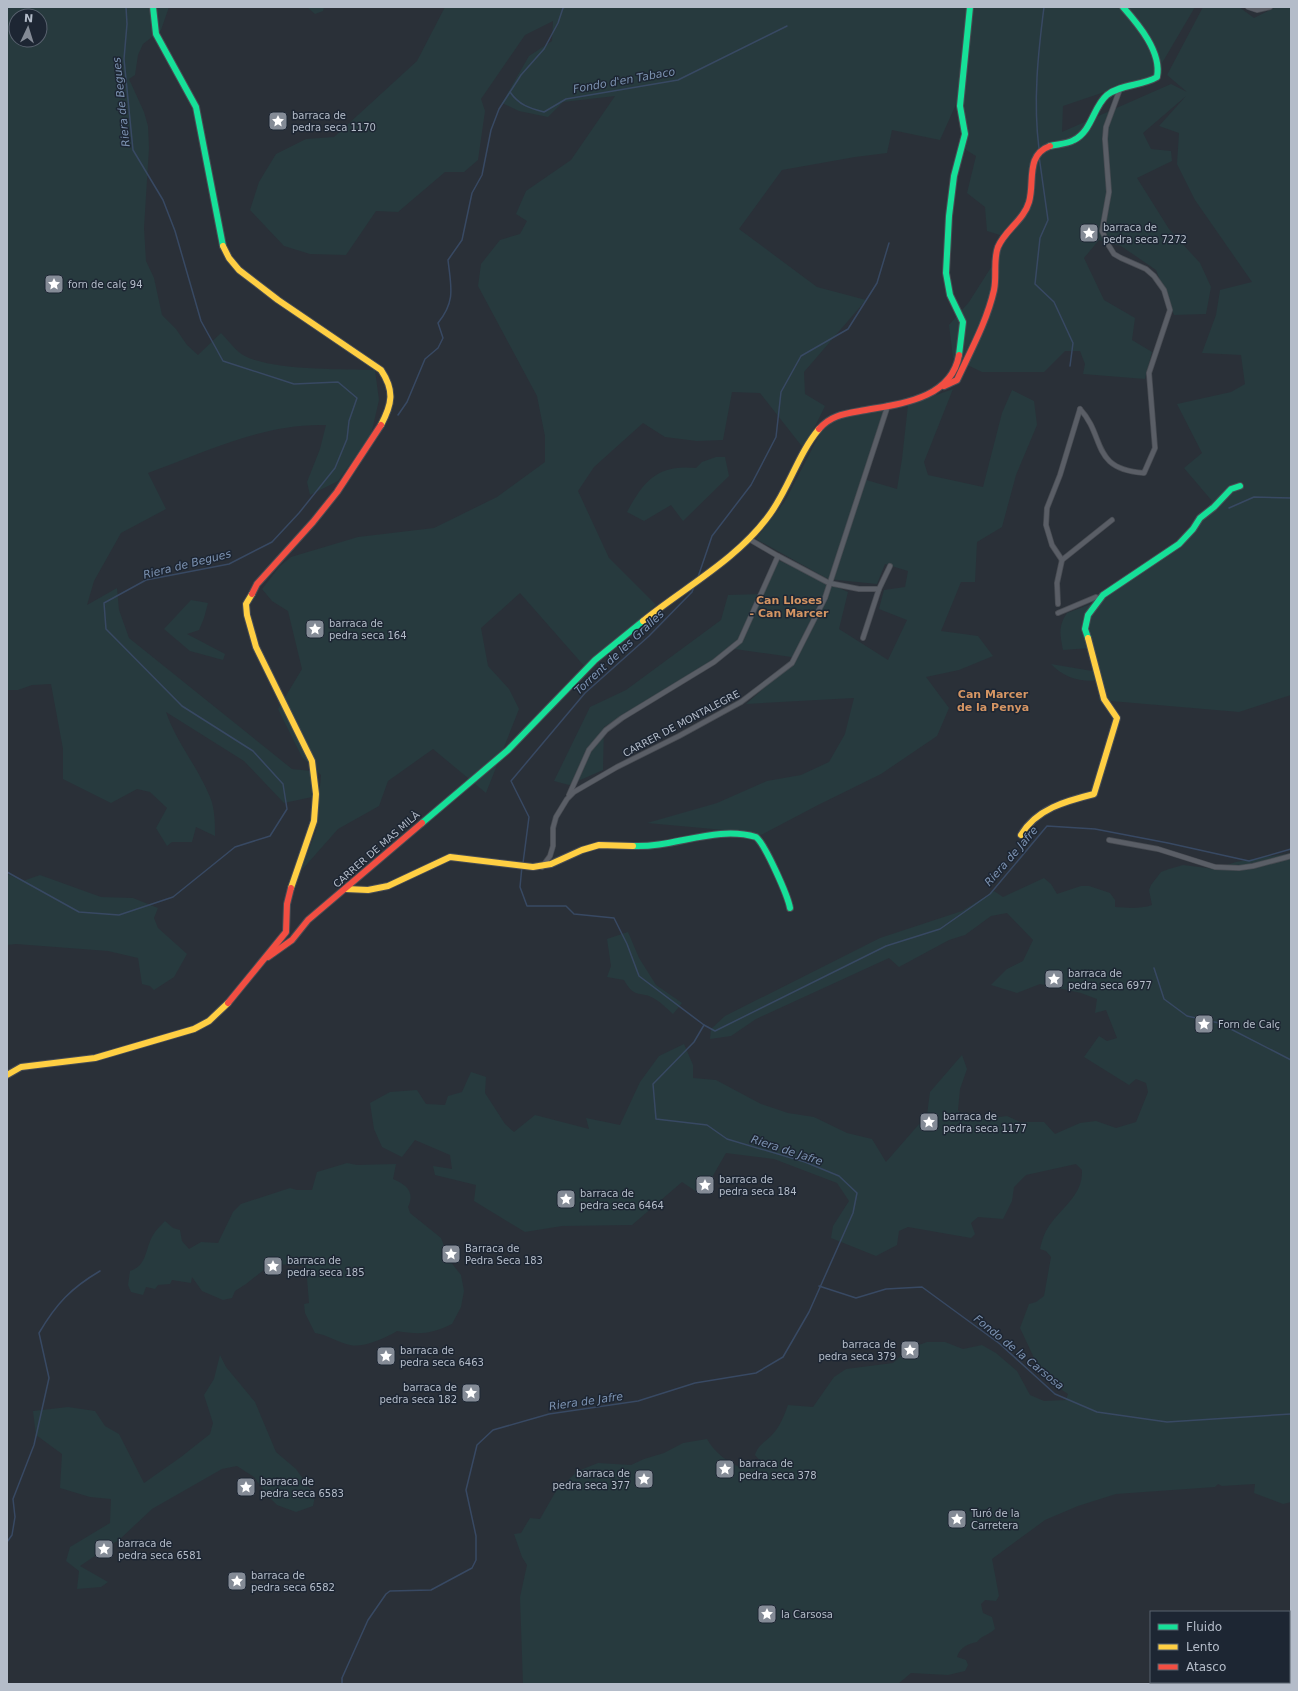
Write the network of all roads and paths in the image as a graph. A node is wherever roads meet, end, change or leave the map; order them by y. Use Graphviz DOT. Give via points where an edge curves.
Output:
graph roads {
  1 [pos="153,7"];
  2 [pos="970,7"];
  3 [pos="1123,7"];
  4 [pos="1248,7"];
  5 [pos="1270,7"];
  6 [pos="1120,89"];
  7 [pos="943,386"];
  8 [pos="888,405"];
  9 [pos="1240,486"];
  10 [pos="1112,520"];
  11 [pos="749,538"];
  12 [pos="778,556"];
  13 [pos="1062,560"];
  14 [pos="890,566"];
  15 [pos="829,583"];
  16 [pos="879,589"];
  17 [pos="1099,599"];
  18 [pos="1058,604"];
  19 [pos="1058,613"];
  20 [pos="863,638"];
  21 [pos="567,799"];
  22 [pos="1021,835"];
  23 [pos="1109,840"];
  24 [pos="1291,856"];
  25 [pos="542,867"];
  26 [pos="346,889"];
  27 [pos="790,908"];
  28 [pos="259,964"];
  29 [pos="7,1075"];
  1 -- 28 [label="street" via="156,34 191,96 199,118 217,219 229,258 239,270 278,300 381,370 389,382 391,401 386,416 337,492 252,590 246,604 246,615 256,647 312,761 316,794 314,821 287,904 286,932"];
  2 -- 7 [label="street" via="960,106 965,134 954,176 946,273 950,295 963,322 964,332 959,358"];
  3 -- 6 [label="street, CARRER DE MAS MILÀ" via="1150,40 1158,74 1154,79"];
  4 -- 5 [label="street" via="1257,10"];
  6 -- 7 [label="street, CARRER DE MAS MILÀ" via="1113,91 1101,101 1087,128 1078,138 1044,149 1035,159 1028,205 1010,227 998,248 992,300 957,380"];
  6 -- 13 [label="street" via="1106,127 1109,192 1102,231 1114,254 1146,269 1154,276 1164,290 1170,310 1149,373 1155,448 1144,473 1130,472 1113,463 1102,453 1086,416 1080,409 1048,508 1046,525 1052,545"];
  7 -- 8 [label="street, CARRER DE MAS MILÀ" via="930,394"];
  8 -- 11 [label="street, CARRER DE MAS MILÀ" via="845,414 825,422 815,434 771,513"];
  8 -- 15 [label="street, CARRER DE MONTALEGRE"];
  9 -- 17 [label="street" via="1231,488 1200,518 1193,530 1179,544"];
  10 -- 13 [label="street"];
  11 -- 12 [label="street"];
  11 -- 26 [label="street, CARRER DE MAS MILÀ" via="595,660 508,750 400,840"];
  12 -- 15 [label="street"];
  12 -- 21 [label="street" via="740,641 714,662 606,730 589,750"];
  13 -- 18 [label="street" via="1057,583"];
  14 -- 16 [label="street"];
  15 -- 16 [label="street" via="859,589"];
  15 -- 21 [label="street, CARRER DE MONTALEGRE" via="820,612 792,663 741,702 617,767 574,792"];
  16 -- 20 [label="street"];
  17 -- 19 [label="street" via="1096,597"];
  17 -- 22 [label="street" via="1086,620 1085,629 1104,699 1116,718 1094,794 1044,811"];
  21 -- 25 [label="street, CARRER DE MONTALEGRE" via="554,822 550,856"];
  23 -- 24 [label="street" via="1158,849 1215,867 1240,868"];
  25 -- 26 [label="street" via="454,856 444,857 385,888 363,892"];
  25 -- 27 [label="street" via="600,845 642,846 706,836 742,834 761,840 788,894"];
  26 -- 28 [label="street, CARRER DE MAS MILÀ" via="308,920 292,940"];
  28 -- 29 [label="street" via="216,1015 194,1029 95,1058 21,1067"];
}
